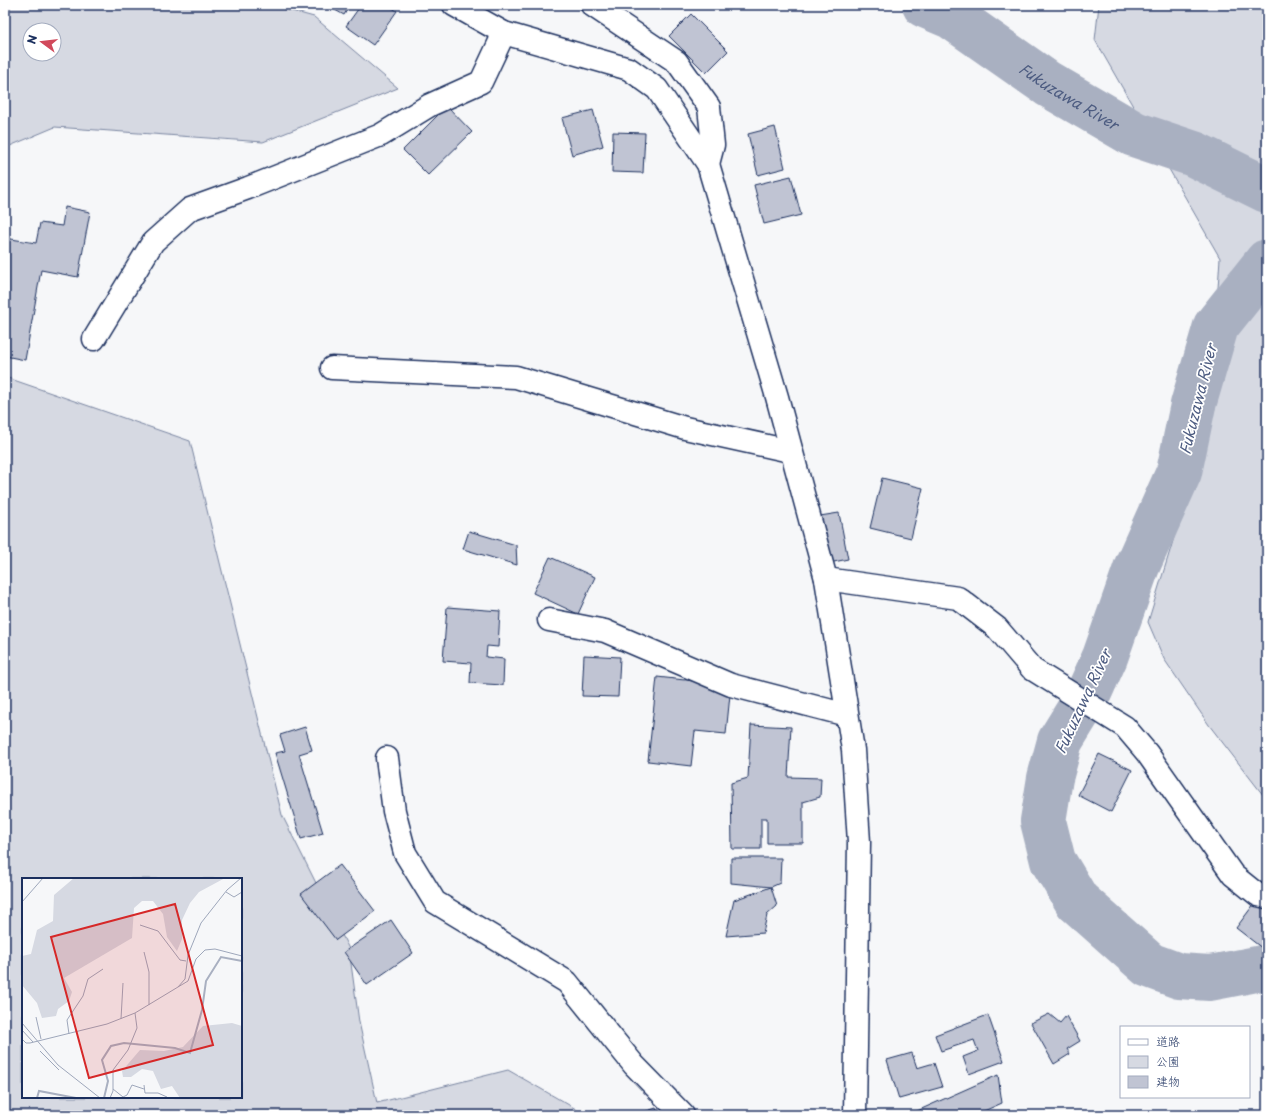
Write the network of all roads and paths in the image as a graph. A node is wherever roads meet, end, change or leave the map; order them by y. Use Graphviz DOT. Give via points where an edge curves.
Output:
graph roads {
  1 [pos="454,5"];
  2 [pos="592,5"];
  3 [pos="504,33"];
  4 [pos="708,164"];
  5 [pos="94,339"];
  6 [pos="332,368"];
  7 [pos="790,451"];
  8 [pos="826,579"];
  9 [pos="549,620"];
  10 [pos="847,715"];
  11 [pos="387,758"];
  12 [pos="1267,897"];
  13 [pos="683,1115"];
  14 [pos="855,1115"];
  1 -- 3 [label="street"];
  2 -- 4 [label="street" via="677,62 709,107 713,145"];
  3 -- 4 [label="street" via="629,69 657,89"];
  3 -- 5 [label="street" via="481,82 430,105 381,135 190,209 153,242"];
  4 -- 7 [label="street"];
  6 -- 7 [label="street" via="516,377 685,428"];
  7 -- 8 [label="street"];
  8 -- 10 [label="street"];
  8 -- 12 [label="street" via="958,598 996,628 1032,668 1125,727 1233,875 1258,895"];
  9 -- 10 [label="street" via="605,631 731,685"];
  10 -- 14 [label="street" via="853,750 859,842"];
  11 -- 13 [label="street" via="394,811 405,853 435,902 566,982 634,1065"];
}
